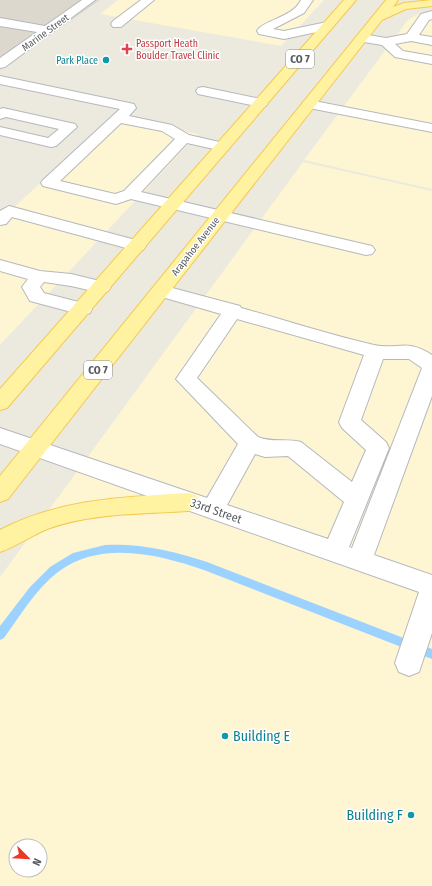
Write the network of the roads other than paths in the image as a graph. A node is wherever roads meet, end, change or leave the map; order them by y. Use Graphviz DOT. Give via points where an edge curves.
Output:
graph roads {
  1 [pos="89,0"];
  2 [pos="148,0"];
  3 [pos="307,0"];
  4 [pos="350,0"];
  5 [pos="392,0"];
  6 [pos="432,3"];
  7 [pos="432,15"];
  8 [pos="377,19"];
  9 [pos="0,22"];
  10 [pos="117,24"];
  11 [pos="327,26"];
  12 [pos="46,30"];
  13 [pos="284,35"];
  14 [pos="411,37"];
  15 [pos="362,38"];
  16 [pos="432,41"];
  17 [pos="386,42"];
  18 [pos="304,54"];
  19 [pos="432,60"];
  20 [pos="0,64"];
  21 [pos="0,80"];
  22 [pos="207,86"];
  23 [pos="266,98"];
  24 [pos="309,104"];
  25 [pos="0,115"];
  26 [pos="117,118"];
  27 [pos="432,128"];
  28 [pos="0,131"];
  29 [pos="184,138"];
  30 [pos="223,147"];
  31 [pos="130,194"];
  32 [pos="174,204"];
  33 [pos="5,215"];
  34 [pos="220,215"];
  35 [pos="137,246"];
  36 [pos="366,250"];
  37 [pos="0,265"];
  38 [pos="0,278"];
  39 [pos="35,282"];
  40 [pos="102,286"];
  41 [pos="161,291"];
  42 [pos="83,309"];
  43 [pos="233,310"];
  44 [pos="375,352"];
  45 [pos="432,365"];
  46 [pos="432,368"];
  47 [pos="0,403"];
  48 [pos="0,436"];
  49 [pos="250,443"];
  50 [pos="35,448"];
  51 [pos="0,493"];
  52 [pos="357,499"];
  53 [pos="188,502"];
  54 [pos="212,510"];
  55 [pos="0,542"];
  56 [pos="334,553"];
  57 [pos="359,561"];
  58 [pos="432,586"];
  59 [pos="432,590"];
  60 [pos="409,663"];
  1 -- 12 [label="street, Marine Street"];
  2 -- 10 [label="street"];
  3 -- 13 [label="street" via="298,12 275,22 263,31"];
  4 -- 11 [label="main road, CO 7"];
  5 -- 8 [label="main road, Arapahoe Avenue / CO 7"];
  6 -- 8 [label="main road" via="404,6"];
  7 -- 14 [label="street" via="425,17"];
  8 -- 15 [label="main road, Arapahoe Avenue / CO 7"];
  9 -- 12 [label="street"];
  11 -- 13 [label="street"];
  11 -- 18 [label="main road, CO 7"];
  12 -- 20 [label="street, Marine Street"];
  13 -- 18 [label="street" via="295,41"];
  14 -- 16 [label="street"];
  14 -- 17 [label="street"];
  15 -- 17 [label="street"];
  15 -- 24 [label="main road, Arapahoe Avenue / CO 7"];
  17 -- 19 [label="street" via="400,54"];
  18 -- 23 [label="main road, CO 7"];
  21 -- 26 [label="street" via="130,107"];
  22 -- 23 [label="street"];
  23 -- 30 [label="main road, CO 7"];
  24 -- 27 [label="street"];
  24 -- 34 [label="main road, Arapahoe Avenue / CO 7"];
  25 -- 28 [label="street" via="3,112 70,127 52,143"];
  26 -- 29 [label="street" via="166,128"];
  26 -- 31 [label="street" via="49,183 116,199"];
  29 -- 30 [label="street"];
  29 -- 31 [label="street"];
  30 -- 32 [label="main road, CO 7"];
  31 -- 32 [label="street"];
  32 -- 34 [label="street"];
  32 -- 35 [label="main road, CO 7"];
  33 -- 35 [label="street"];
  34 -- 36 [label="street"];
  34 -- 41 [label="main road, Arapahoe Avenue / CO 7"];
  35 -- 40 [label="main road, CO 7"];
  37 -- 39 [label="street"];
  38 -- 39 [label="street"];
  39 -- 40 [label="street" via="71,280"];
  39 -- 42 [label="street" via="37,296"];
  40 -- 42 [label="main road, CO 7"];
  41 -- 43 [label="street"];
  41 -- 50 [label="main road, Arapahoe Avenue / CO 7"];
  42 -- 47 [label="main road, CO 7"];
  43 -- 44 [label="street"];
  43 -- 49 [label="street" via="186,379"];
  44 -- 45 [label="street" via="413,352"];
  44 -- 52 [label="street" via="350,422 378,448"];
  46 -- 57 [label="street"];
  48 -- 50 [label="street, 33rd Street"];
  49 -- 52 [label="street" via="265,449 292,448"];
  49 -- 54 [label="street"];
  50 -- 51 [label="main road, Arapahoe Avenue / CO 7"];
  50 -- 53 [label="street, 33rd Street"];
  52 -- 56 [label="street"];
  53 -- 54 [label="street, 33rd Street"];
  53 -- 55 [label="main road" via="90,510 56,517 19,531"];
  54 -- 56 [label="street, 33rd Street"];
  56 -- 57 [label="street, 33rd Street"];
  57 -- 58 [label="street, 33rd Street"];
  59 -- 60 [label="street"];
}
